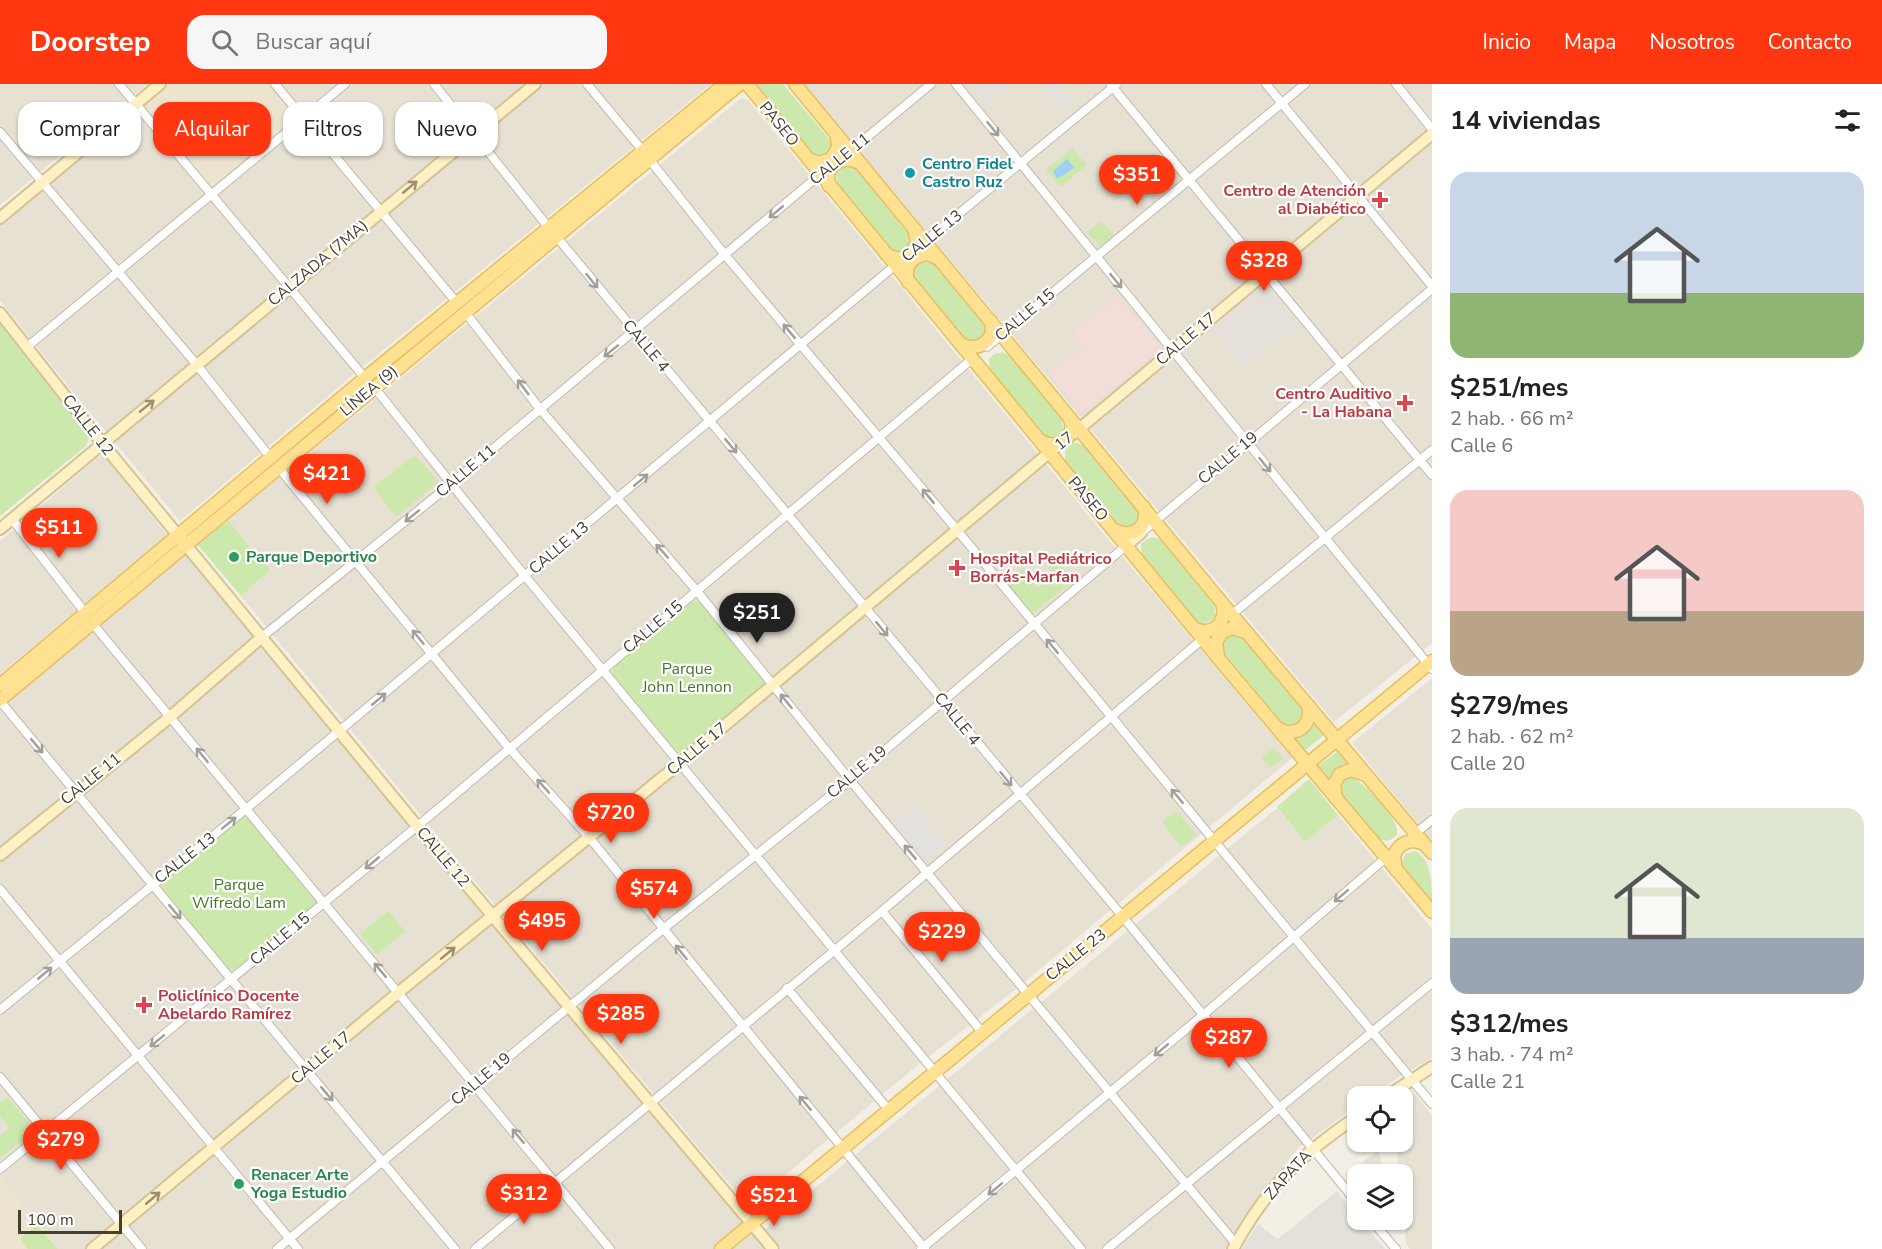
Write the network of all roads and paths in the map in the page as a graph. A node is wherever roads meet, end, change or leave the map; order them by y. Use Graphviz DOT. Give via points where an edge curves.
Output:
graph roads {
  1 [pos="119,84"];
  2 [pos="160,84"];
  3 [pos="275,84"];
  4 [pos="345,84"];
  5 [pos="434,84"];
  6 [pos="535,84"];
  7 [pos="587,84"];
  8 [pos="724,84"];
  9 [pos="740,84"];
  10 [pos="747,84"];
  11 [pos="795,84"];
  12 [pos="931,84"];
  13 [pos="956,84"];
  14 [pos="1266,84"];
  15 [pos="1305,84"];
  16 [pos="1396,84"];
  17 [pos="1113,85"];
  18 [pos="134,102"];
  19 [pos="138,102"];
  20 [pos="290,102"];
  21 [pos="323,102"];
  22 [pos="448,102"];
  23 [pos="1282,104"];
  24 [pos="141,110"];
  25 [pos="498,114"];
  26 [pos="1432,129"];
  27 [pos="0,132"];
  28 [pos="1432,134"];
  29 [pos="283,135"];
  30 [pos="837,135"];
  31 [pos="850,151"];
  32 [pos="646,155"];
  33 [pos="75,156"];
  34 [pos="335,156"];
  35 [pos="447,156"];
  36 [pos="492,156"];
  37 [pos="807,158"];
  38 [pos="835,163"];
  39 [pos="860,163"];
  40 [pos="1022,164"];
  41 [pos="820,175"];
  42 [pos="1189,180"];
  43 [pos="42,184"];
  44 [pos="830,186"];
  45 [pos="211,195"];
  46 [pos="1358,196"];
  47 [pos="380,212"];
  48 [pos="0,218"];
  49 [pos="914,229"];
  50 [pos="552,232"];
  51 [pos="925,242"];
  52 [pos="883,251"];
  53 [pos="725,255"];
  54 [pos="909,255"];
  55 [pos="1096,256"];
  56 [pos="939,259"];
  57 [pos="895,266"];
  58 [pos="118,272"];
  59 [pos="1265,272"];
  60 [pos="911,286"];
  61 [pos="289,287"];
  62 [pos="1432,287"];
  63 [pos="461,308"];
  64 [pos="0,313"];
  65 [pos="991,321"];
  66 [pos="634,332"];
  67 [pos="1002,335"];
  68 [pos="961,344"];
  69 [pos="802,346"];
  70 [pos="27,347"];
  71 [pos="986,348"];
  72 [pos="1011,348"];
  73 [pos="1173,350"];
  74 [pos="197,364"];
  75 [pos="976,364"];
  76 [pos="1341,364"];
  77 [pos="369,383"];
  78 [pos="540,410"];
  79 [pos="1070,418"];
  80 [pos="711,422"];
  81 [pos="1079,429"];
  82 [pos="879,437"];
  83 [pos="1040,441"];
  84 [pos="1065,441"];
  85 [pos="102,442"];
  86 [pos="1247,442"];
  87 [pos="1432,450"];
  88 [pos="1050,453"];
  89 [pos="1419,460"];
  90 [pos="274,462"];
  91 [pos="1432,476"];
  92 [pos="451,484"];
  93 [pos="616,500"];
  94 [pos="1144,507"];
  95 [pos="788,514"];
  96 [pos="12,519"];
  97 [pos="1156,521"];
  98 [pos="0,529"];
  99 [pos="957,530"];
  100 [pos="1114,530"];
  101 [pos="1165,532"];
  102 [pos="1141,533"];
  103 [pos="1326,538"];
  104 [pos="183,540"];
  105 [pos="1127,545"];
  106 [pos="1136,556"];
  107 [pos="356,560"];
  108 [pos="525,576"];
  109 [pos="696,590"];
  110 [pos="1222,603"];
  111 [pos="865,608"];
  112 [pos="1232,615"];
  113 [pos="89,619"];
  114 [pos="1033,624"];
  115 [pos="1218,627"];
  116 [pos="1194,628"];
  117 [pos="1249,634"];
  118 [pos="262,637"];
  119 [pos="1203,639"];
  120 [pos="432,655"];
  121 [pos="1219,659"];
  122 [pos="1431,665"];
  123 [pos="603,669"];
  124 [pos="0,685"];
  125 [pos="773,685"];
  126 [pos="941,700"];
  127 [pos="0,701"];
  128 [pos="1308,705"];
  129 [pos="170,717"];
  130 [pos="1110,718"];
  131 [pos="1279,729"];
  132 [pos="340,731"];
  133 [pos="1337,741"];
  134 [pos="509,748"];
  135 [pos="680,763"];
  136 [pos="1308,765"];
  137 [pos="1367,776"];
  138 [pos="850,780"];
  139 [pos="75,792"];
  140 [pos="1019,795"];
  141 [pos="1337,801"];
  142 [pos="246,809"];
  143 [pos="1402,818"];
  144 [pos="1432,820"];
  145 [pos="417,826"];
  146 [pos="1415,834"];
  147 [pos="588,836"];
  148 [pos="1214,841"];
  149 [pos="1374,843"];
  150 [pos="1401,846"];
  151 [pos="1430,850"];
  152 [pos="756,854"];
  153 [pos="0,855"];
  154 [pos="1386,858"];
  155 [pos="1397,872"];
  156 [pos="928,873"];
  157 [pos="152,884"];
  158 [pos="0,889"];
  159 [pos="324,903"];
  160 [pos="882,911"];
  161 [pos="1432,912"];
  162 [pos="493,916"];
  163 [pos="1123,917"];
  164 [pos="663,929"];
  165 [pos="1295,937"];
  166 [pos="834,949"];
  167 [pos="60,960"];
  168 [pos="231,979"];
  169 [pos="1432,983"];
  170 [pos="787,988"];
  171 [pos="399,992"];
  172 [pos="1028,994"];
  173 [pos="570,1006"];
  174 [pos="0,1010"];
  175 [pos="1202,1016"];
  176 [pos="741,1027"];
  177 [pos="1372,1031"];
  178 [pos="982,1032"];
  179 [pos="138,1056"];
  180 [pos="1432,1067"];
  181 [pos="307,1070"];
  182 [pos="934,1071"];
  183 [pos="0,1077"];
  184 [pos="1412,1080"];
  185 [pos="475,1084"];
  186 [pos="1403,1086"];
  187 [pos="1112,1092"];
  188 [pos="650,1102"];
  189 [pos="1432,1104"];
  190 [pos="888,1109"];
  191 [pos="1278,1109"];
  192 [pos="1347,1124"];
  193 [pos="45,1132"];
  194 [pos="213,1147"];
  195 [pos="843,1148"];
  196 [pos="1311,1149"];
  197 [pos="382,1161"];
  198 [pos="0,1170"];
  199 [pos="1017,1171"];
  200 [pos="555,1181"];
  201 [pos="1185,1184"];
  202 [pos="1347,1191"];
  203 [pos="121,1224"];
  204 [pos="752,1224"];
  205 [pos="1380,1230"];
  206 [pos="290,1239"];
  207 [pos="1235,1247"];
  208 [pos="923,1248"];
  209 [pos="92,1249"];
  210 [pos="142,1249"];
  211 [pos="277,1249"];
  212 [pos="298,1249"];
  213 [pos="455,1249"];
  214 [pos="476,1249"];
  215 [pos="610,1249"];
  216 [pos="721,1249"];
  217 [pos="773,1249"];
  218 [pos="1081,1249"];
  219 [pos="1107,1249"];
  220 [pos="1396,1249"];
  1 -- 18 [label="street"];
  2 -- 19 [label="main road"];
  3 -- 20 [label="street"];
  4 -- 21 [label="street"];
  5 -- 22 [label="street, CALLE 4"];
  6 -- 25 [label="main road, CALZADA (7MA)"];
  7 -- 32 [label="street"];
  8 -- 32 [label="main road, LÍNEA (9)"];
  9 -- 32 [label="main road, LÍNEA (9)"];
  10 -- 37 [label="main road, PASEO"];
  11 -- 30 [label="main road"];
  12 -- 31 [label="street, CALLE 11"];
  13 -- 40 [label="street, one-way"];
  14 -- 23 [label="street"];
  15 -- 23 [label="street, CALLE 15"];
  16 -- 26 [label="street"];
  17 -- 40 [label="street, CALLE 13"];
  17 -- 42 [label="street"];
  23 -- 42 [label="street, CALLE 15"];
  23 -- 46 [label="street"];
  24 -- 45 [label="street"];
  27 -- 43 [label="street"];
  28 -- 46 [label="main road, CALLE 17"];
  29 -- 45 [label="street"];
  30 -- 31 [label="main road"];
  30 -- 37 [label="main road" via="838,148 831,159 819,163"];
  31 -- 38 [label="street, CALLE 11"];
  31 -- 39 [label="main road"];
  32 -- 50 [label="main road, LÍNEA (9)"];
  32 -- 53 [label="street"];
  33 -- 43 [label="main road"];
  34 -- 47 [label="street"];
  47 -- 35 [label="main road, CALZADA (7MA), one-way"];
  36 -- 50 [label="street, CALLE 4"];
  37 -- 41 [label="main road, PASEO"];
  38 -- 39 [label="main road" via="847,159"];
  38 -- 41 [label="street, CALLE 11"];
  38 -- 44 [label="main road" via="828,174"];
  39 -- 49 [label="main road"];
  40 -- 51 [label="street, CALLE 13"];
  40 -- 55 [label="street"];
  41 -- 44 [label="main road, PASEO"];
  41 -- 53 [label="street, CALLE 11, one-way"];
  42 -- 55 [label="street, CALLE 15"];
  42 -- 59 [label="street"];
  43 -- 48 [label="main road"];
  43 -- 58 [label="street"];
  44 -- 52 [label="main road, PASEO"];
  45 -- 58 [label="street"];
  45 -- 61 [label="street"];
  46 -- 59 [label="main road, CALLE 17"];
  46 -- 62 [label="street"];
  47 -- 61 [label="main road, CALZADA (7MA)"];
  47 -- 63 [label="street"];
  49 -- 51 [label="main road"];
  49 -- 54 [label="main road" via="916,242"];
  50 -- 63 [label="main road, LÍNEA (9)"];
  50 -- 66 [label="street, CALLE 4, one-way"];
  51 -- 54 [label="street, CALLE 13"];
  51 -- 56 [label="main road"];
  52 -- 54 [label="main road" via="893,258"];
  52 -- 57 [label="main road, PASEO"];
  53 -- 66 [label="street, CALLE 11"];
  69 -- 53 [label="street, one-way"];
  54 -- 57 [label="street, CALLE 13"];
  55 -- 67 [label="street, CALLE 15"];
  55 -- 73 [label="street, one-way"];
  56 -- 60 [label="main road" via="927,254 913,259 906,274"];
  56 -- 65 [label="main road"];
  57 -- 60 [label="main road, PASEO"];
  57 -- 69 [label="street, CALLE 13"];
  58 -- 70 [label="street"];
  58 -- 74 [label="street"];
  59 -- 73 [label="main road, CALLE 17"];
  59 -- 76 [label="street"];
  60 -- 68 [label="main road, PASEO"];
  61 -- 74 [label="main road, CALZADA (7MA)"];
  61 -- 77 [label="street"];
  62 -- 76 [label="street, CALLE 19"];
  63 -- 77 [label="main road, LÍNEA (9)"];
  78 -- 63 [label="street, one-way"];
  64 -- 70 [label="main road, CALLE 12"];
  65 -- 67 [label="main road"];
  65 -- 68 [label="main road" via="992,333 984,345 973,348"];
  66 -- 78 [label="street, CALLE 11, one-way"];
  66 -- 80 [label="street, CALLE 4"];
  67 -- 71 [label="street, CALLE 15"];
  67 -- 72 [label="main road"];
  68 -- 75 [label="main road, PASEO"];
  69 -- 80 [label="street, CALLE 13"];
  69 -- 82 [label="street"];
  70 -- 85 [label="main road, CALLE 12"];
  71 -- 72 [label="main road" via="1000,343"];
  71 -- 75 [label="main road"];
  72 -- 79 [label="main road"];
  73 -- 81 [label="main road, CALLE 17"];
  73 -- 86 [label="street"];
  85 -- 74 [label="main road, CALZADA (7MA), one-way"];
  74 -- 90 [label="street"];
  75 -- 82 [label="street, CALLE 15"];
  75 -- 83 [label="main road, PASEO"];
  76 -- 86 [label="street, CALLE 19"];
  76 -- 89 [label="street"];
  77 -- 90 [label="main road, LÍNEA (9)"];
  77 -- 92 [label="street"];
  78 -- 92 [label="street, CALLE 11"];
  78 -- 93 [label="street"];
  79 -- 81 [label="main road"];
  79 -- 84 [label="main road" via="1071,430"];
  93 -- 80 [label="street, CALLE 13, one-way"];
  80 -- 95 [label="street, CALLE 4, one-way"];
  81 -- 84 [label="main road, 17"];
  81 -- 94 [label="main road"];
  82 -- 95 [label="street, CALLE 15"];
  99 -- 82 [label="street, one-way"];
  83 -- 84 [label="main road" via="1053,445"];
  83 -- 88 [label="main road, PASEO"];
  84 -- 88 [label="main road, 17"];
  85 -- 96 [label="main road, CALZADA (7MA)"];
  85 -- 104 [label="main road, CALLE 12"];
  86 -- 97 [label="street, CALLE 19"];
  86 -- 103 [label="street, one-way"];
  87 -- 89 [label="street"];
  88 -- 99 [label="main road, CALLE 17"];
  88 -- 100 [label="main road, PASEO"];
  89 -- 91 [label="street"];
  89 -- 103 [label="street"];
  90 -- 104 [label="main road, LÍNEA (9)"];
  90 -- 107 [label="street"];
  92 -- 107 [label="street, CALLE 11, one-way"];
  92 -- 108 [label="street"];
  93 -- 108 [label="street, CALLE 13"];
  109 -- 93 [label="street, one-way"];
  94 -- 97 [label="main road"];
  94 -- 100 [label="main road" via="1145,519 1138,530 1126,534"];
  95 -- 109 [label="street, CALLE 15"];
  95 -- 111 [label="street, CALLE 4"];
  96 -- 98 [label="main road"];
  96 -- 113 [label="street"];
  97 -- 101 [label="main road"];
  97 -- 102 [label="street, CALLE 19"];
  99 -- 111 [label="main road, CALLE 17"];
  99 -- 114 [label="street"];
  100 -- 105 [label="main road, PASEO"];
  101 -- 102 [label="main road" via="1153,529"];
  101 -- 110 [label="main road"];
  102 -- 105 [label="main road, CALLE 19"];
  102 -- 106 [label="main road" via="1135,544"];
  103 -- 112 [label="street"];
  103 -- 122 [label="street"];
  104 -- 113 [label="main road, LÍNEA (9)"];
  104 -- 118 [label="main road, CALLE 12"];
  105 -- 106 [label="main road, PASEO"];
  105 -- 114 [label="street, CALLE 19"];
  106 -- 116 [label="main road, PASEO"];
  107 -- 118 [label="street, CALLE 11"];
  120 -- 107 [label="street, one-way"];
  108 -- 120 [label="street, CALLE 13"];
  108 -- 123 [label="street"];
  109 -- 123 [label="street, CALLE 15"];
  109 -- 125 [label="street"];
  110 -- 112 [label="main road"];
  110 -- 115 [label="main road" via="1224,616"];
  111 -- 125 [label="main road, CALLE 17"];
  111 -- 126 [label="street, CALLE 4, one-way"];
  112 -- 115 [label="street"];
  112 -- 117 [label="main road"];
  113 -- 124 [label="main road, LÍNEA (9)"];
  113 -- 127 [label="main road, LÍNEA (9)"];
  113 -- 129 [label="street"];
  114 -- 126 [label="street, CALLE 19"];
  130 -- 114 [label="street, one-way"];
  115 -- 116 [label="main road" via="1206,632"];
  115 -- 119 [label="street"];
  116 -- 119 [label="main road, PASEO"];
  117 -- 121 [label="main road" via="1239,628 1222,632 1215,648"];
  117 -- 128 [label="main road"];
  118 -- 129 [label="main road, CALLE 11"];
  118 -- 132 [label="main road, CALLE 12"];
  119 -- 121 [label="main road, PASEO"];
  119 -- 130 [label="street"];
  132 -- 120 [label="street, CALLE 13, one-way"];
  120 -- 134 [label="street"];
  121 -- 131 [label="main road, PASEO"];
  122 -- 133 [label="main road, CALLE 23"];
  123 -- 134 [label="street, CALLE 15"];
  123 -- 135 [label="street"];
  125 -- 135 [label="main road, CALLE 17"];
  138 -- 125 [label="street, one-way"];
  126 -- 138 [label="street, CALLE 19"];
  126 -- 140 [label="street, CALLE 4, one-way"];
  127 -- 139 [label="street, one-way"];
  128 -- 131 [label="main road" via="1309,718 1303,728 1291,733"];
  128 -- 133 [label="main road"];
  129 -- 139 [label="main road, CALLE 11"];
  142 -- 129 [label="street, one-way"];
  130 -- 140 [label="street"];
  148 -- 130 [label="street, one-way"];
  131 -- 136 [label="main road, PASEO"];
  132 -- 142 [label="street, CALLE 13"];
  132 -- 145 [label="main road, CALLE 12"];
  133 -- 136 [label="main road, CALLE 23"];
  133 -- 137 [label="main road"];
  134 -- 145 [label="street, CALLE 15"];
  147 -- 134 [label="street, one-way"];
  135 -- 147 [label="main road, CALLE 17"];
  135 -- 152 [label="street"];
  136 -- 141 [label="main road, PASEO"];
  136 -- 148 [label="main road, CALLE 23"];
  137 -- 141 [label="main road" via="1357,770 1340,774 1333,789"];
  137 -- 143 [label="main road"];
  138 -- 152 [label="street, CALLE 19"];
  156 -- 138 [label="street, one-way"];
  139 -- 153 [label="main road, CALLE 11"];
  139 -- 157 [label="street"];
  140 -- 156 [label="street"];
  140 -- 163 [label="street, CALLE 4"];
  141 -- 149 [label="main road, PASEO"];
  157 -- 142 [label="street, CALLE 13, one-way"];
  142 -- 159 [label="street"];
  143 -- 146 [label="main road"];
  143 -- 149 [label="main road" via="1404,831 1397,842 1386,847"];
  144 -- 146 [label="street"];
  145 -- 159 [label="street, CALLE 15, one-way"];
  145 -- 162 [label="main road, CALLE 12"];
  146 -- 150 [label="street"];
  146 -- 151 [label="main road"];
  147 -- 162 [label="main road, CALLE 17"];
  147 -- 164 [label="street"];
  148 -- 163 [label="main road, CALLE 23"];
  148 -- 165 [label="street"];
  149 -- 154 [label="main road, PASEO"];
  150 -- 151 [label="main road" via="1411,841"];
  150 -- 154 [label="street"];
  150 -- 155 [label="main road" via="1393,861"];
  152 -- 164 [label="street, CALLE 19"];
  152 -- 166 [label="street"];
  154 -- 155 [label="main road, PASEO"];
  154 -- 165 [label="street, one-way"];
  155 -- 161 [label="main road, PASEO"];
  156 -- 160 [label="street"];
  156 -- 172 [label="street"];
  157 -- 167 [label="street, CALLE 13"];
  157 -- 168 [label="street, one-way"];
  158 -- 167 [label="street"];
  159 -- 168 [label="street, CALLE 15"];
  171 -- 159 [label="street, one-way"];
  160 -- 166 [label="street"];
  160 -- 178 [label="street"];
  171 -- 162 [label="main road, CALLE 17, one-way"];
  162 -- 173 [label="main road, CALLE 12"];
  163 -- 172 [label="main road, CALLE 23"];
  163 -- 175 [label="street, CALLE 4"];
  164 -- 173 [label="street, CALLE 19"];
  176 -- 164 [label="street, one-way"];
  165 -- 175 [label="street"];
  165 -- 177 [label="street"];
  166 -- 170 [label="street"];
  166 -- 182 [label="street"];
  174 -- 167 [label="street, CALLE 13, one-way"];
  167 -- 179 [label="street"];
  168 -- 179 [label="street, CALLE 15, one-way"];
  168 -- 181 [label="street"];
  169 -- 177 [label="street"];
  170 -- 176 [label="street"];
  170 -- 190 [label="street"];
  171 -- 181 [label="main road, CALLE 17"];
  171 -- 185 [label="street"];
  172 -- 178 [label="main road, CALLE 23"];
  172 -- 187 [label="street"];
  173 -- 185 [label="street, CALLE 19"];
  173 -- 188 [label="main road, CALLE 12"];
  175 -- 187 [label="street, one-way"];
  175 -- 191 [label="street, CALLE 4"];
  176 -- 188 [label="street"];
  195 -- 176 [label="street, one-way"];
  177 -- 184 [label="street"];
  177 -- 191 [label="street"];
  178 -- 182 [label="main road, CALLE 23"];
  179 -- 193 [label="street, CALLE 15"];
  179 -- 194 [label="street"];
  180 -- 184 [label="main road"];
  181 -- 194 [label="main road, CALLE 17"];
  181 -- 197 [label="street, one-way"];
  182 -- 190 [label="main road, CALLE 23"];
  182 -- 199 [label="street"];
  183 -- 193 [label="street"];
  184 -- 186 [label="main road"];
  184 -- 189 [label="street"];
  185 -- 197 [label="street, CALLE 19"];
  200 -- 185 [label="street, one-way"];
  187 -- 199 [label="street"];
  187 -- 201 [label="street"];
  188 -- 200 [label="street"];
  188 -- 204 [label="main road, CALLE 12"];
  190 -- 195 [label="main road, CALLE 23"];
  191 -- 196 [label="street, CALLE 4"];
  191 -- 201 [label="street"];
  192 -- 196 [label="main road, ZAPATA"];
  193 -- 198 [label="street, CALLE 15"];
  193 -- 203 [label="street"];
  203 -- 194 [label="main road, CALLE 17, one-way"];
  194 -- 206 [label="street"];
  195 -- 204 [label="main road, CALLE 23"];
  195 -- 208 [label="street"];
  196 -- 202 [label="street, CALLE 4"];
  196 -- 207 [label="main road, ZAPATA" via="1271,1191"];
  197 -- 206 [label="street, CALLE 19"];
  197 -- 213 [label="street"];
  199 -- 208 [label="street, one-way"];
  199 -- 218 [label="street"];
  200 -- 214 [label="street"];
  200 -- 215 [label="street"];
  201 -- 207 [label="street"];
  201 -- 219 [label="street"];
  203 -- 209 [label="main road, CALLE 17"];
  203 -- 210 [label="street"];
  204 -- 216 [label="main road, CALLE 23"];
  204 -- 217 [label="main road, CALLE 12"];
  205 -- 220 [label="street"];
  206 -- 211 [label="street, CALLE 19"];
  206 -- 212 [label="street"];
}
